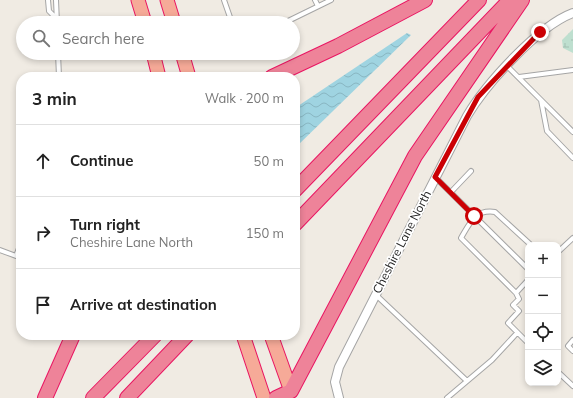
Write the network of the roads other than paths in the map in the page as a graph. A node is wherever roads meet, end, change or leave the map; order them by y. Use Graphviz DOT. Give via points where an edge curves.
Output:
graph roads {
  1 [pos="48,0"];
  2 [pos="56,0"];
  3 [pos="138,0"];
  4 [pos="167,0"];
  5 [pos="224,0"];
  6 [pos="315,0"];
  7 [pos="331,0"];
  8 [pos="425,0"];
  9 [pos="479,0"];
  10 [pos="510,0"];
  11 [pos="522,0"];
  12 [pos="318,6"];
  13 [pos="573,13"];
  14 [pos="53,16"];
  15 [pos="57,16"];
  16 [pos="142,16"];
  17 [pos="172,16"];
  18 [pos="230,16"];
  19 [pos="298,16"];
  20 [pos="58,60"];
  21 [pos="155,60"];
  22 [pos="184,60"];
  23 [pos="507,66"];
  24 [pos="573,70"];
  25 [pos="59,72"];
  26 [pos="158,72"];
  27 [pos="188,72"];
  28 [pos="283,72"];
  29 [pos="519,78"];
  30 [pos="541,100"];
  31 [pos="573,132"];
  32 [pos="573,158"];
  33 [pos="471,172"];
  34 [pos="435,177"];
  35 [pos="300,185"];
  36 [pos="451,192"];
  37 [pos="474,216"];
  38 [pos="300,219"];
  39 [pos="573,238"];
  40 [pos="528,242"];
  41 [pos="561,249"];
  42 [pos="0,250"];
  43 [pos="16,256"];
  44 [pos="525,266"];
  45 [pos="525,283"];
  46 [pos="516,293"];
  47 [pos="376,295"];
  48 [pos="517,333"];
  49 [pos="62,340"];
  50 [pos="71,340"];
  51 [pos="150,340"];
  52 [pos="183,340"];
  53 [pos="245,340"];
  54 [pos="273,340"];
  55 [pos="525,340"];
  56 [pos="573,340"];
  57 [pos="573,351"];
  58 [pos="561,375"];
  59 [pos="467,381"];
  60 [pos="573,386"];
  61 [pos="292,391"];
  62 [pos="38,398"];
  63 [pos="45,398"];
  64 [pos="93,398"];
  65 [pos="127,398"];
  66 [pos="264,398"];
  67 [pos="276,398"];
  68 [pos="339,398"];
  69 [pos="447,398"];
  1 -- 14 [label="lane" via="49,11"];
  2 -- 15 [label="lane"];
  3 -- 16 [label="highway"];
  4 -- 17 [label="highway"];
  5 -- 18 [label="lane"];
  6 -- 12 [label="lane"];
  7 -- 12 [label="lane"];
  8 -- 28 [label="highway"];
  9 -- 35 [label="highway"];
  10 -- 38 [label="highway"];
  11 -- 61 [label="highway" via="415,156"];
  12 -- 19 [label="lane"];
  13 -- 23 [label="street, Cheshire Lane North" via="560,18 540,32"];
  20 -- 25 [label="lane"];
  21 -- 26 [label="highway"];
  22 -- 27 [label="highway"];
  23 -- 29 [label="lane"];
  23 -- 34 [label="street, Cheshire Lane North" via="478,97"];
  24 -- 29 [label="lane"];
  29 -- 30 [label="lane"];
  30 -- 31 [label="lane"];
  30 -- 32 [label="lane" via="547,131"];
  33 -- 36 [label="lane"];
  34 -- 36 [label="lane"];
  34 -- 47 [label="street, Cheshire Lane North"];
  36 -- 37 [label="lane"];
  37 -- 40 [label="lane" via="488,211 495,212"];
  37 -- 44 [label="lane"];
  37 -- 46 [label="lane" via="462,238"];
  39 -- 41 [label="lane"];
  42 -- 43 [label="lane"];
  45 -- 46 [label="lane"];
  46 -- 48 [label="lane" via="519,299 513,304 519,312 508,323"];
  47 -- 59 [label="lane"];
  47 -- 68 [label="street, Cheshire Lane North" via="336,374"];
  48 -- 55 [label="lane"];
  48 -- 59 [label="lane" via="492,360"];
  49 -- 62 [label="highway"];
  50 -- 63 [label="highway"];
  51 -- 64 [label="highway"];
  52 -- 65 [label="highway"];
  53 -- 66 [label="highway"];
  54 -- 61 [label="highway"];
  56 -- 57 [label="lane" via="568,346"];
  58 -- 60 [label="lane"];
  59 -- 69 [label="lane"];
  61 -- 67 [label="highway"];
}
